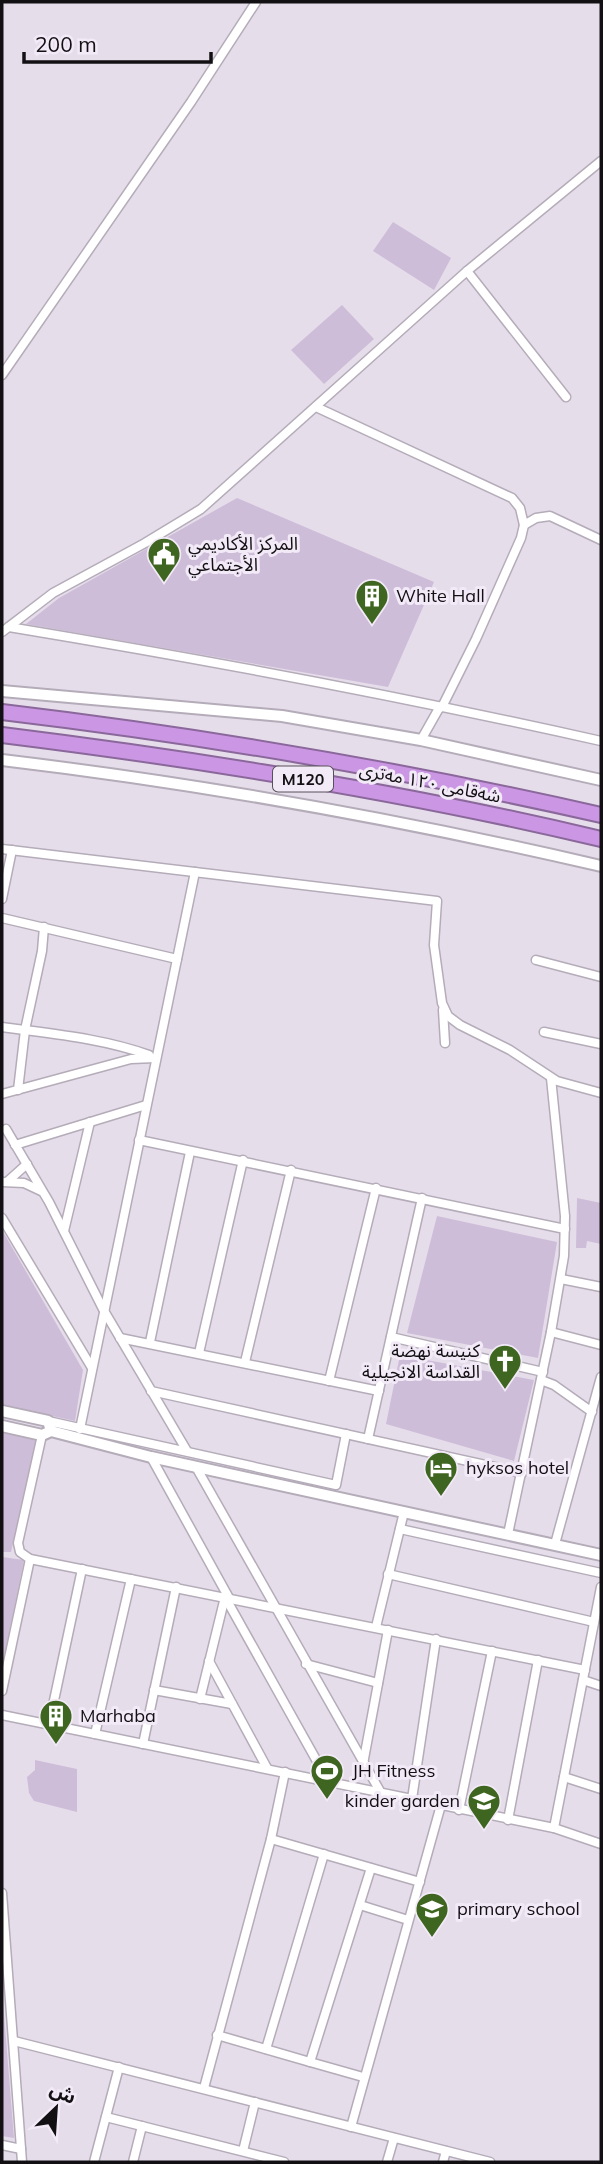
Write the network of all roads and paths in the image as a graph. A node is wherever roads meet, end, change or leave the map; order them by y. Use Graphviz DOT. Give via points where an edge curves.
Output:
graph roads {
  1 [pos="256,2"];
  2 [pos="601,161"];
  3 [pos="467,271"];
  4 [pos="2,375"];
  5 [pos="566,397"];
  6 [pos="316,407"];
  7 [pos="524,525"];
  8 [pos="601,540"];
  9 [pos="6,630"];
  10 [pos="2,691"];
  11 [pos="443,705"];
  12 [pos="2,712"];
  13 [pos="2,735"];
  14 [pos="421,740"];
  15 [pos="601,741"];
  16 [pos="2,760"];
  17 [pos="601,780"];
  18 [pos="601,815"];
  19 [pos="601,839"];
  20 [pos="2,849"];
  21 [pos="12,850"];
  22 [pos="5,865"];
  23 [pos="601,866"];
  24 [pos="195,872"];
  25 [pos="2,899"];
  26 [pos="2,918"];
  27 [pos="44,927"];
  28 [pos="177,959"];
  29 [pos="536,960"];
  30 [pos="601,977"];
  31 [pos="443,1007"];
  32 [pos="2,1027"];
  33 [pos="25,1030"];
  34 [pos="544,1032"];
  35 [pos="445,1042"];
  36 [pos="601,1044"];
  37 [pos="155,1058"];
  38 [pos="551,1078"];
  39 [pos="18,1090"];
  40 [pos="601,1093"];
  41 [pos="2,1094"];
  42 [pos="146,1105"];
  43 [pos="90,1122"];
  44 [pos="6,1129"];
  45 [pos="139,1140"];
  46 [pos="15,1145"];
  47 [pos="190,1152"];
  48 [pos="243,1160"];
  49 [pos="27,1164"];
  50 [pos="290,1170"];
  51 [pos="5,1182"];
  52 [pos="376,1188"];
  53 [pos="44,1193"];
  54 [pos="422,1198"];
  55 [pos="2,1218"];
  56 [pos="565,1229"];
  57 [pos="64,1231"];
  58 [pos="561,1279"];
  59 [pos="601,1287"];
  60 [pos="103,1309"];
  61 [pos="551,1332"];
  62 [pos="391,1337"];
  63 [pos="120,1338"];
  64 [pos="150,1342"];
  65 [pos="601,1345"];
  66 [pos="199,1353"];
  67 [pos="245,1362"];
  68 [pos="92,1368"];
  69 [pos="542,1376"];
  70 [pos="601,1377"];
  71 [pos="329,1381"];
  72 [pos="152,1391"];
  73 [pos="379,1391"];
  74 [pos="2,1411"];
  75 [pos="592,1412"];
  76 [pos="2,1426"];
  77 [pos="47,1429"];
  78 [pos="80,1429"];
  79 [pos="346,1434"];
  80 [pos="368,1439"];
  81 [pos="187,1451"];
  82 [pos="151,1457"];
  83 [pos="196,1467"];
  84 [pos="522,1473"];
  85 [pos="404,1512"];
  86 [pos="400,1530"];
  87 [pos="508,1534"];
  88 [pos="555,1544"];
  89 [pos="601,1555"];
  90 [pos="30,1559"];
  91 [pos="82,1569"];
  92 [pos="601,1573"];
  93 [pos="388,1574"];
  94 [pos="131,1578"];
  95 [pos="176,1587"];
  96 [pos="601,1587"];
  97 [pos="227,1597"];
  98 [pos="274,1607"];
  99 [pos="594,1622"];
  100 [pos="376,1627"];
  101 [pos="388,1630"];
  102 [pos="436,1639"];
  103 [pos="492,1651"];
  104 [pos="538,1660"];
  105 [pos="209,1661"];
  106 [pos="306,1664"];
  107 [pos="585,1670"];
  108 [pos="583,1680"];
  109 [pos="378,1683"];
  110 [pos="601,1686"];
  111 [pos="154,1690"];
  112 [pos="2,1691"];
  113 [pos="200,1699"];
  114 [pos="232,1704"];
  115 [pos="2,1715"];
  116 [pos="49,1724"];
  117 [pos="95,1734"];
  118 [pos="143,1744"];
  119 [pos="363,1764"];
  120 [pos="267,1768"];
  121 [pos="285,1772"];
  122 [pos="564,1777"];
  123 [pos="328,1781"];
  124 [pos="601,1790"];
  125 [pos="381,1793"];
  126 [pos="412,1799"];
  127 [pos="440,1805"];
  128 [pos="459,1810"];
  129 [pos="508,1820"];
  130 [pos="554,1828"];
  131 [pos="271,1839"];
  132 [pos="601,1844"];
  133 [pos="324,1854"];
  134 [pos="371,1868"];
  135 [pos="420,1882"];
  136 [pos="2,1893"];
  137 [pos="360,1905"];
  138 [pos="408,1920"];
  139 [pos="218,2035"];
  140 [pos="13,2041"];
  141 [pos="266,2049"];
  142 [pos="310,2062"];
  143 [pos="119,2067"];
  144 [pos="363,2077"];
  145 [pos="204,2088"];
  146 [pos="255,2102"];
  147 [pos="106,2117"];
  148 [pos="142,2126"];
  149 [pos="351,2127"];
  150 [pos="394,2138"];
  151 [pos="2,2145"];
  152 [pos="21,2149"];
  153 [pos="243,2151"];
  154 [pos="446,2151"];
  155 [pos="22,2162"];
  156 [pos="94,2162"];
  157 [pos="133,2162"];
  158 [pos="284,2162"];
  159 [pos="387,2162"];
  160 [pos="443,2162"];
  161 [pos="489,2162"];
  1 -- 4 [label="street"];
  2 -- 3 [label="street"];
  3 -- 5 [label="street"];
  3 -- 6 [label="street"];
  6 -- 7 [label="street" via="512,498"];
  6 -- 9 [label="street" via="201,509 53,593"];
  7 -- 8 [label="street" via="550,516"];
  7 -- 11 [label="street" via="477,639"];
  9 -- 11 [label="street" via="214,662"];
  10 -- 14 [label="street" via="282,716"];
  11 -- 14 [label="street"];
  11 -- 15 [label="street"];
  12 -- 18 [label="highway, شەقامی ١٢٠ مەتری / M120" via="290,752"];
  13 -- 19 [label="highway, شەقامی ١٢٠ مەتری / M120" via="272,773"];
  14 -- 17 [label="street"];
  16 -- 23 [label="street" via="297,803"];
  20 -- 21 [label="street"];
  21 -- 22 [label="street"];
  21 -- 24 [label="street"];
  22 -- 25 [label="street"];
  24 -- 28 [label="street"];
  24 -- 31 [label="street" via="437,901 433,945"];
  26 -- 27 [label="street"];
  27 -- 28 [label="street"];
  27 -- 33 [label="street"];
  28 -- 37 [label="street"];
  29 -- 30 [label="street"];
  31 -- 35 [label="street"];
  31 -- 38 [label="street" via="456,1023 510,1050"];
  32 -- 33 [label="street"];
  33 -- 37 [label="street" via="102,1042"];
  33 -- 39 [label="street"];
  34 -- 36 [label="street"];
  37 -- 39 [label="street" via="131,1059"];
  37 -- 42 [label="street"];
  38 -- 40 [label="street"];
  38 -- 56 [label="street"];
  39 -- 41 [label="street"];
  42 -- 43 [label="street"];
  42 -- 45 [label="street"];
  43 -- 46 [label="street"];
  43 -- 57 [label="street"];
  44 -- 46 [label="street"];
  45 -- 47 [label="street"];
  45 -- 60 [label="street"];
  46 -- 49 [label="street"];
  47 -- 48 [label="street"];
  47 -- 64 [label="street"];
  48 -- 50 [label="street"];
  48 -- 66 [label="street"];
  49 -- 51 [label="street"];
  49 -- 53 [label="street"];
  50 -- 52 [label="street"];
  50 -- 67 [label="street"];
  51 -- 53 [label="street" via="24,1183"];
  52 -- 54 [label="street"];
  52 -- 71 [label="street"];
  53 -- 57 [label="street"];
  54 -- 56 [label="street"];
  54 -- 62 [label="street"];
  55 -- 68 [label="street"];
  56 -- 58 [label="street"];
  57 -- 60 [label="street"];
  58 -- 59 [label="street"];
  58 -- 61 [label="street"];
  60 -- 63 [label="street"];
  60 -- 68 [label="street"];
  61 -- 65 [label="street"];
  61 -- 69 [label="street"];
  62 -- 69 [label="street"];
  62 -- 73 [label="street"];
  63 -- 64 [label="street"];
  63 -- 72 [label="street"];
  64 -- 66 [label="street"];
  66 -- 67 [label="street"];
  67 -- 71 [label="street"];
  68 -- 78 [label="street"];
  69 -- 75 [label="street"];
  69 -- 84 [label="street"];
  70 -- 75 [label="street"];
  71 -- 73 [label="street"];
  72 -- 79 [label="street"];
  72 -- 81 [label="street"];
  73 -- 80 [label="street"];
  74 -- 77 [label="street"];
  75 -- 88 [label="street"];
  76 -- 77 [label="street"];
  77 -- 78 [label="street"];
  77 -- 82 [label="street"];
  77 -- 90 [label="street" via="18,1542 20,1552"];
  78 -- 81 [label="street"];
  79 -- 80 [label="street"];
  79 -- 81 [label="street" via="336,1485"];
  80 -- 84 [label="street"];
  82 -- 83 [label="street"];
  82 -- 97 [label="street"];
  83 -- 85 [label="street"];
  83 -- 98 [label="street"];
  84 -- 87 [label="street"];
  85 -- 86 [label="street"];
  85 -- 87 [label="street"];
  86 -- 92 [label="street"];
  86 -- 93 [label="street"];
  87 -- 88 [label="street"];
  88 -- 89 [label="street"];
  90 -- 91 [label="street"];
  90 -- 112 [label="street"];
  91 -- 94 [label="street"];
  91 -- 116 [label="street"];
  93 -- 99 [label="street"];
  93 -- 100 [label="street"];
  94 -- 95 [label="street"];
  94 -- 117 [label="street"];
  95 -- 97 [label="street"];
  95 -- 111 [label="street"];
  96 -- 99 [label="street"];
  97 -- 98 [label="street"];
  97 -- 105 [label="street"];
  97 -- 123 [label="street"];
  98 -- 100 [label="street"];
  98 -- 106 [label="street"];
  99 -- 107 [label="street"];
  100 -- 101 [label="street"];
  101 -- 102 [label="street"];
  101 -- 109 [label="street"];
  102 -- 103 [label="street"];
  102 -- 126 [label="street"];
  103 -- 104 [label="street"];
  103 -- 128 [label="street"];
  104 -- 107 [label="street"];
  104 -- 129 [label="street"];
  105 -- 113 [label="street"];
  105 -- 114 [label="street"];
  106 -- 109 [label="street"];
  106 -- 119 [label="street"];
  107 -- 108 [label="street"];
  108 -- 110 [label="street"];
  108 -- 122 [label="street"];
  109 -- 119 [label="street"];
  111 -- 113 [label="street"];
  111 -- 118 [label="street"];
  113 -- 114 [label="street"];
  114 -- 120 [label="street"];
  115 -- 116 [label="street"];
  116 -- 117 [label="street"];
  117 -- 118 [label="street"];
  118 -- 120 [label="street"];
  119 -- 125 [label="street"];
  120 -- 121 [label="street"];
  121 -- 123 [label="street"];
  121 -- 131 [label="street"];
  122 -- 124 [label="street"];
  122 -- 130 [label="street"];
  123 -- 125 [label="street"];
  125 -- 126 [label="street"];
  126 -- 127 [label="street"];
  127 -- 128 [label="street"];
  127 -- 135 [label="street"];
  128 -- 129 [label="street"];
  129 -- 130 [label="street"];
  130 -- 132 [label="street"];
  131 -- 133 [label="street"];
  131 -- 139 [label="street"];
  133 -- 134 [label="street"];
  133 -- 141 [label="street"];
  134 -- 135 [label="street"];
  134 -- 137 [label="street"];
  135 -- 138 [label="street"];
  136 -- 140 [label="street"];
  137 -- 138 [label="street"];
  137 -- 142 [label="street"];
  138 -- 144 [label="street"];
  139 -- 141 [label="street"];
  139 -- 145 [label="street"];
  140 -- 143 [label="street"];
  140 -- 152 [label="street"];
  141 -- 142 [label="street"];
  142 -- 144 [label="street"];
  143 -- 145 [label="street"];
  143 -- 147 [label="street"];
  144 -- 149 [label="street"];
  145 -- 146 [label="street"];
  146 -- 149 [label="street"];
  146 -- 153 [label="street"];
  147 -- 148 [label="street"];
  147 -- 156 [label="street"];
  148 -- 153 [label="street"];
  148 -- 157 [label="street"];
  149 -- 150 [label="street"];
  150 -- 154 [label="street"];
  150 -- 159 [label="street"];
  151 -- 152 [label="street"];
  152 -- 155 [label="street"];
  153 -- 158 [label="street"];
  154 -- 160 [label="street"];
  154 -- 161 [label="street"];
}
